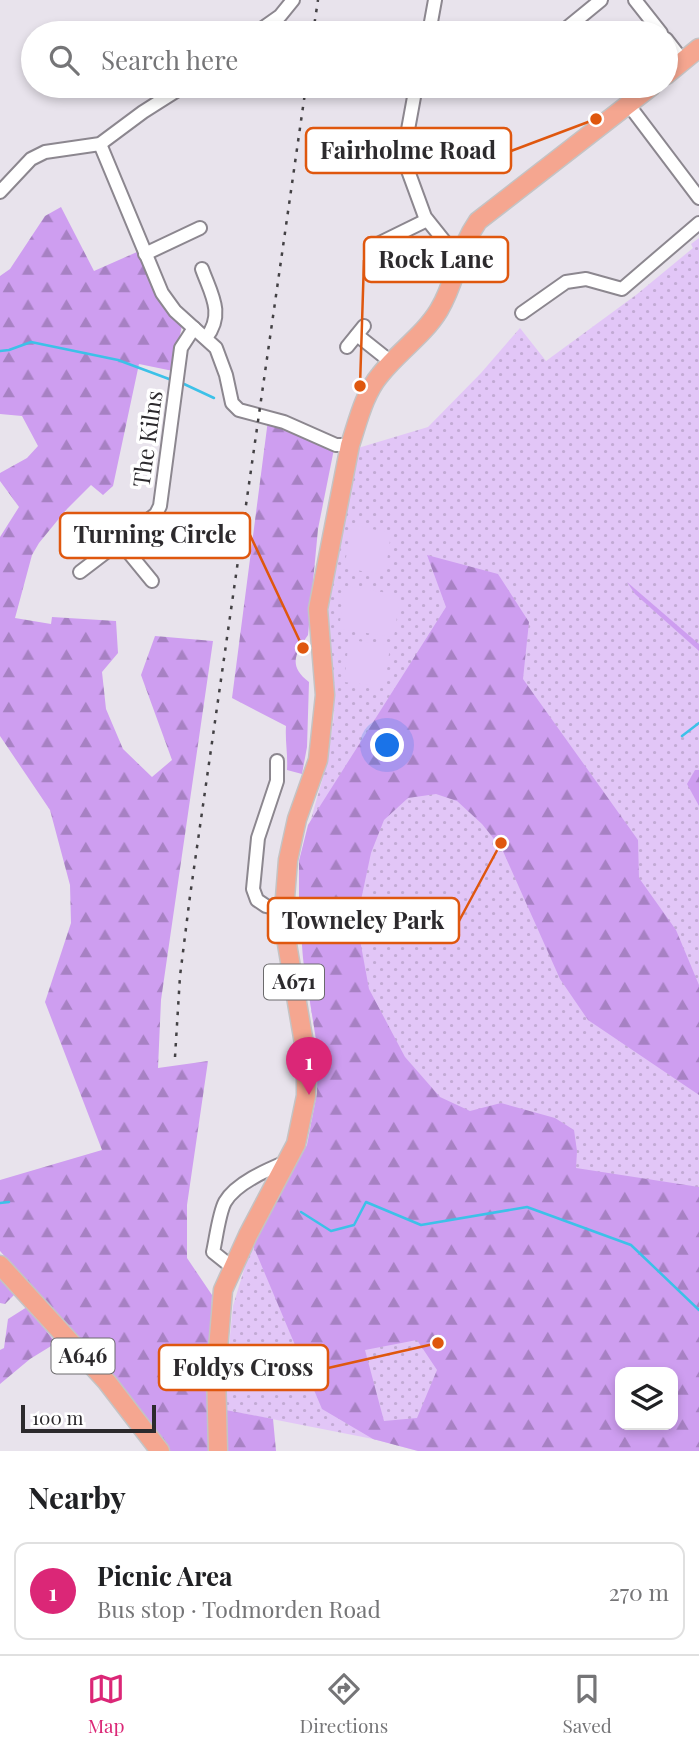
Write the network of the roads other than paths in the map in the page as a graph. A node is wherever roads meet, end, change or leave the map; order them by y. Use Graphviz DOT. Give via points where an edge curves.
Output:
graph roads {
  1 [pos="293,0"];
  2 [pos="435,0"];
  3 [pos="601,0"];
  4 [pos="635,0"];
  5 [pos="274,21"];
  6 [pos="431,21"];
  7 [pos="575,21"];
  8 [pos="652,21"];
  9 [pos="699,48"];
  10 [pos="678,55"];
  11 [pos="683,61"];
  12 [pos="678,65"];
  13 [pos="165,98"];
  14 [pos="414,98"];
  15 [pos="636,98"];
  16 [pos="628,104"];
  17 [pos="100,144"];
  18 [pos="0,192"];
  19 [pos="699,198"];
  20 [pos="427,220"];
  21 [pos="699,223"];
  22 [pos="200,228"];
  23 [pos="374,246"];
  24 [pos="449,247"];
  25 [pos="145,254"];
  26 [pos="202,269"];
  27 [pos="522,313"];
  28 [pos="194,328"];
  29 [pos="206,338"];
  30 [pos="347,347"];
  31 [pos="391,362"];
  32 [pos="351,445"];
  33 [pos="120,542"];
  34 [pos="80,572"];
  35 [pos="152,581"];
  36 [pos="277,761"];
  37 [pos="284,910"];
  38 [pos="286,1162"];
  39 [pos="0,1265"];
  40 [pos="233,1268"];
  41 [pos="160,1451"];
  42 [pos="218,1451"];
  1 -- 5 [label="street"];
  2 -- 6 [label="street"];
  3 -- 7 [label="street"];
  4 -- 8 [label="street"];
  9 -- 11 [label="highway"];
  10 -- 11 [label="street"];
  11 -- 12 [label="highway"];
  13 -- 17 [label="street"];
  14 -- 20 [label="street" via="403,157"];
  15 -- 16 [label="highway, A671"];
  16 -- 19 [label="street"];
  16 -- 31 [label="highway, A671" via="478,221 460,252 438,313"];
  17 -- 18 [label="street" via="44,152 31,159"];
  17 -- 25 [label="street"];
  20 -- 23 [label="street"];
  20 -- 24 [label="street"];
  21 -- 27 [label="street" via="622,289 586,279 566,282"];
  22 -- 25 [label="street"];
  25 -- 28 [label="street" via="162,293"];
  26 -- 29 [label="street" via="216,311 215,327"];
  28 -- 29 [label="street"];
  28 -- 33 [label="street, The Kilns" via="181,348 160,506"];
  29 -- 32 [label="street" via="220,353 232,403 239,410 285,422 336,445"];
  30 -- 31 [label="street" via="360,330"];
  31 -- 32 [label="highway, A671" via="369,392"];
  32 -- 37 [label="highway, A671" via="318,609 325,695 318,760 297,819"];
  33 -- 34 [label="street, The Kilns"];
  33 -- 35 [label="street"];
  36 -- 37 [label="street" via="278,780 258,838 253,889 257,900"];
  37 -- 38 [label="highway, A671" via="306,1055 306,1096 296,1144"];
  38 -- 40 [label="highway, A671"];
  38 -- 40 [label="street" via="242,1185 225,1202 214,1252"];
  39 -- 41 [label="highway, A646" via="107,1382"];
  40 -- 42 [label="highway, A671" via="223,1290 216,1372"];
}
